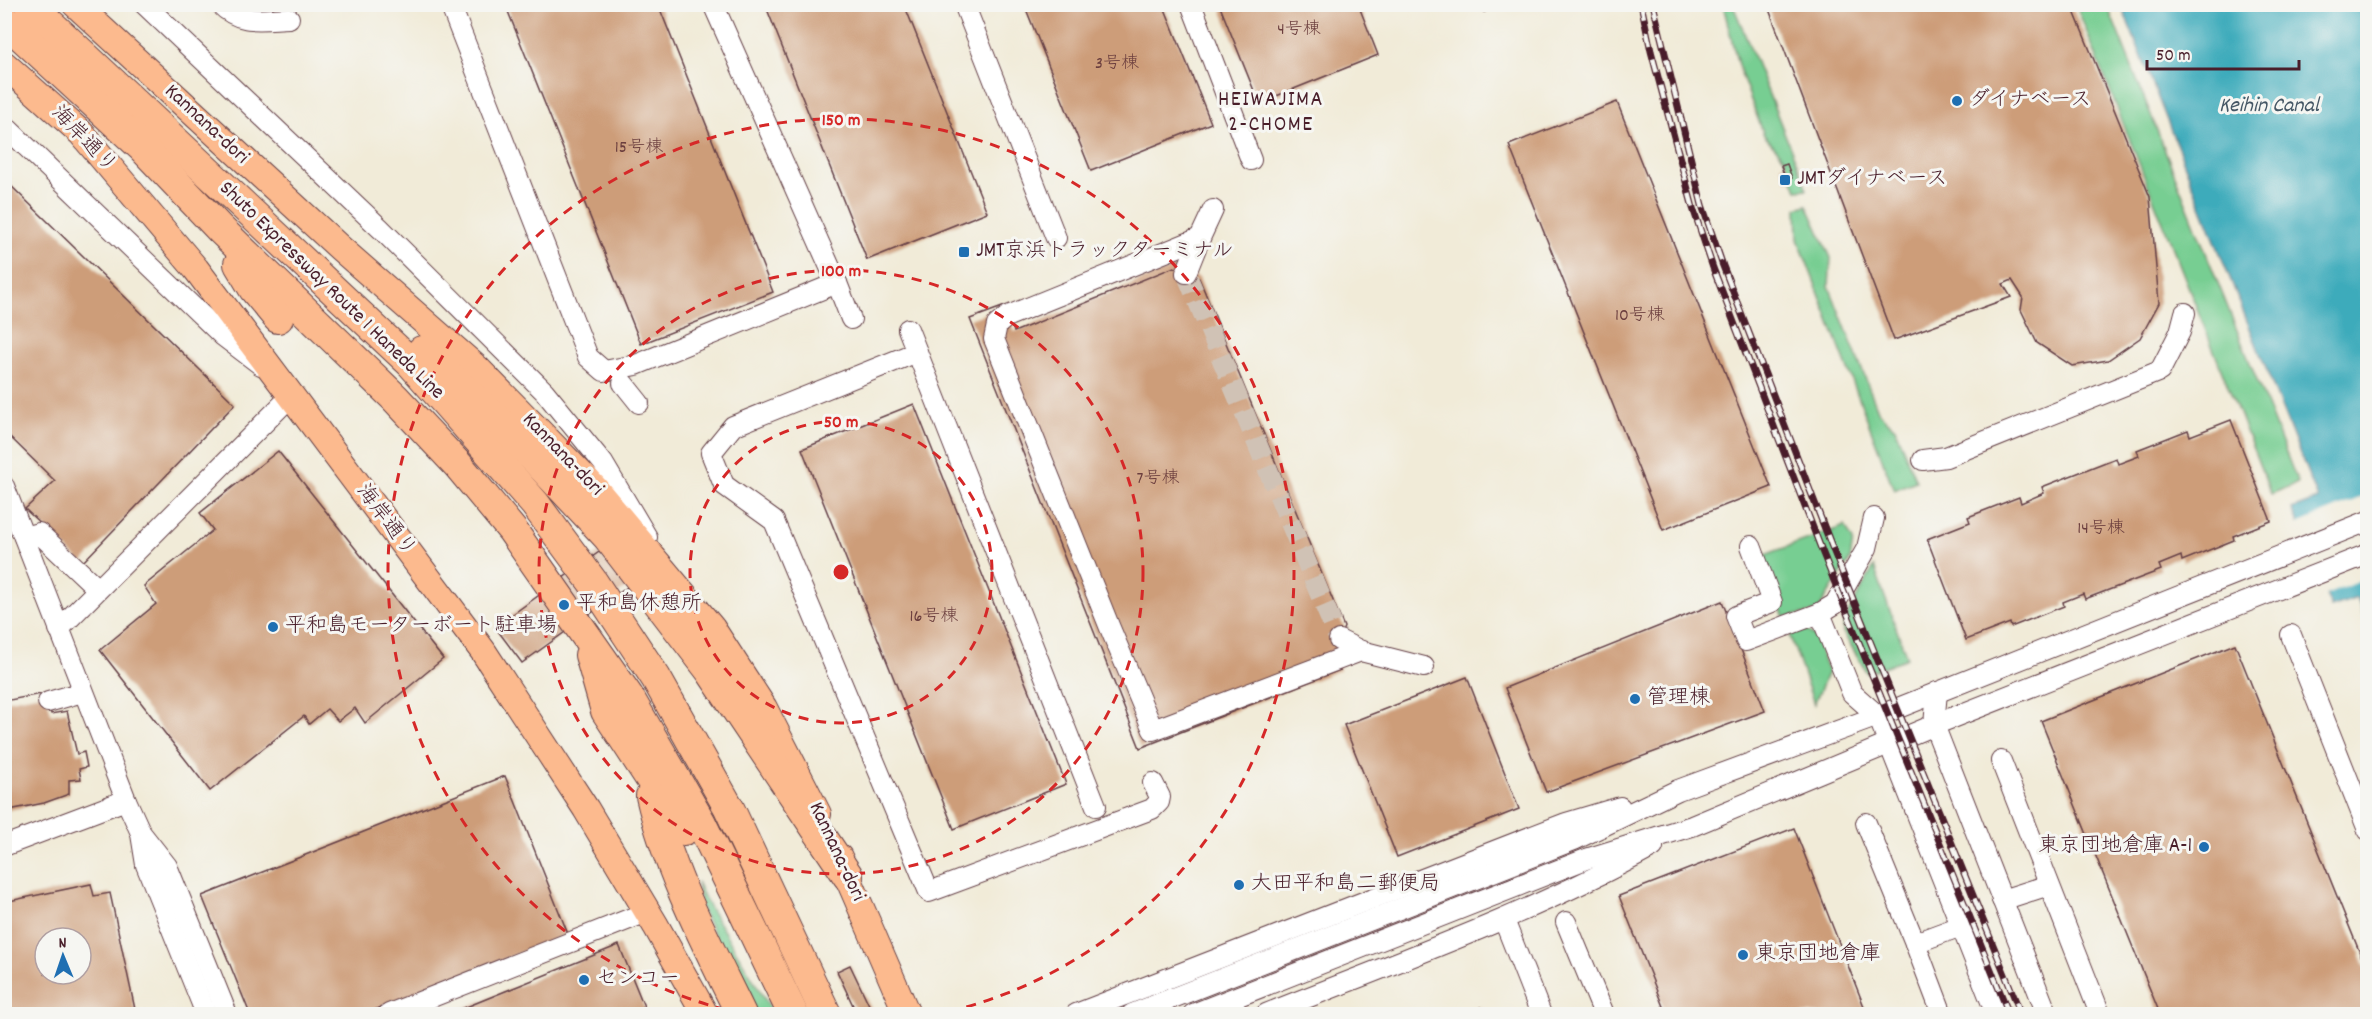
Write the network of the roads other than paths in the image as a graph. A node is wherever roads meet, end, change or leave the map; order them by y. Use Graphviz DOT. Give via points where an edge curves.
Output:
graph roads {
  1 [pos="29,4"];
  2 [pos="75,4"];
  3 [pos="144,4"];
  4 [pos="220,4"];
  5 [pos="450,4"];
  6 [pos="714,4"];
  7 [pos="964,4"];
  8 [pos="1191,4"];
  9 [pos="289,18"];
  10 [pos="4,20"];
  11 [pos="40,35"];
  12 [pos="7,66"];
  13 [pos="4,125"];
  14 [pos="1251,160"];
  15 [pos="1213,210"];
  16 [pos="220,229"];
  17 [pos="1056,238"];
  18 [pos="1200,238"];
  19 [pos="1186,273"];
  20 [pos="837,283"];
  21 [pos="327,284"];
  22 [pos="2185,313"];
  23 [pos="278,318"];
  24 [pos="851,319"];
  25 [pos="908,329"];
  26 [pos="917,352"];
  27 [pos="276,376"];
  28 [pos="622,382"];
  29 [pos="291,396"];
  30 [pos="639,403"];
  31 [pos="1923,460"];
  32 [pos="4,486"];
  33 [pos="1874,518"];
  34 [pos="2367,521"];
  35 [pos="24,537"];
  36 [pos="1751,546"];
  37 [pos="2367,554"];
  38 [pos="669,575"];
  39 [pos="98,589"];
  40 [pos="1820,613"];
  41 [pos="59,629"];
  42 [pos="583,632"];
  43 [pos="2291,635"];
  44 [pos="1339,640"];
  45 [pos="1361,651"];
  46 [pos="1424,668"];
  47 [pos="1937,692"];
  48 [pos="83,693"];
  49 [pos="48,702"];
  50 [pos="1878,716"];
  51 [pos="1934,725"];
  52 [pos="1888,744"];
  53 [pos="2001,761"];
  54 [pos="646,774"];
  55 [pos="1154,783"];
  56 [pos="1678,790"];
  57 [pos="126,800"];
  58 [pos="1096,806"];
  59 [pos="1866,823"];
  60 [pos="1692,826"];
  61 [pos="2367,830"];
  62 [pos="141,833"];
  63 [pos="4,846"];
  64 [pos="848,876"];
  65 [pos="2049,885"];
  66 [pos="2002,900"];
  67 [pos="647,912"];
  68 [pos="1504,920"];
  69 [pos="1566,922"];
  70 [pos="1961,926"];
  71 [pos="1915,943"];
  72 [pos="776,978"];
  73 [pos="206,1014"];
  74 [pos="227,1014"];
  75 [pos="389,1014"];
  76 [pos="705,1014"];
  77 [pos="741,1014"];
  78 [pos="794,1014"];
  79 [pos="826,1014"];
  80 [pos="907,1014"];
  81 [pos="1076,1014"];
  82 [pos="1132,1014"];
  83 [pos="1193,1014"];
  84 [pos="1266,1014"];
  85 [pos="1541,1014"];
  86 [pos="1604,1014"];
  87 [pos="1942,1014"];
  88 [pos="1996,1014"];
  89 [pos="2046,1014"];
  90 [pos="2100,1014"];
  1 -- 11 [label="highway, Shuto Expressway Route 1 Haneda Line"];
  2 -- 38 [label="main road, Kannana-dori" via="478,369 594,487"];
  3 -- 38 [label="street" via="544,391 603,463"];
  4 -- 9 [label="street" via="245,20"];
  5 -- 20 [label="street" via="588,357 604,371 636,365"];
  6 -- 20 [label="street"];
  7 -- 17 [label="street"];
  8 -- 14 [label="street"];
  10 -- 11 [label="highway, Shuto Expressway Route 1 Haneda Line"];
  11 -- 16 [label="highway, Shuto Expressway Route 1 Haneda Line"];
  11 -- 21 [label="highway, Shuto Expressway Route 1 Haneda Line"];
  12 -- 27 [label="main road, 海岸通り" via="81,133 195,269"];
  13 -- 27 [label="street" via="223,336"];
  15 -- 18 [label="street"];
  16 -- 23 [label="highway" via="254,289"];
  16 -- 42 [label="highway, Shuto Expressway Route 1 Haneda Line" via="395,398 458,465 512,530"];
  18 -- 19 [label="street"];
  18 -- 45 [label="street" via="1008,316 997,325 994,339 1153,730"];
  20 -- 24 [label="street"];
  21 -- 64 [label="highway" via="365,300 461,386 608,537 710,670"];
  21 -- 79 [label="highway, Shuto Expressway Route 1 Haneda Line" via="411,363 535,504 592,581 656,678 729,808"];
  22 -- 31 [label="street" via="2180,333 2160,371 1946,457"];
  25 -- 26 [label="street"];
  26 -- 55 [label="street" via="733,426 711,453 724,484 774,521 928,892 1152,809 1160,797"];
  26 -- 58 [label="street"];
  27 -- 29 [label="main road, 海岸通り"];
  28 -- 30 [label="street"];
  29 -- 39 [label="street"];
  29 -- 67 [label="main road, 海岸通り" via="483,651 586,809"];
  32 -- 35 [label="street"];
  33 -- 40 [label="street" via="1867,548 1835,603"];
  34 -- 47 [label="street"];
  35 -- 39 [label="street" via="39,533"];
  35 -- 41 [label="street"];
  36 -- 40 [label="street" via="1772,602 1736,616 1746,641"];
  37 -- 51 [label="street"];
  38 -- 64 [label="main road, Kannana-dori" via="712,628 764,708"];
  39 -- 41 [label="street"];
  40 -- 50 [label="street" via="1851,693"];
  41 -- 48 [label="street"];
  42 -- 54 [label="highway" via="606,711"];
  42 -- 72 [label="highway, Shuto Expressway Route 1 Haneda Line" via="628,696 701,823"];
  43 -- 61 [label="street"];
  44 -- 45 [label="street"];
  45 -- 46 [label="street"];
  47 -- 50 [label="street"];
  47 -- 51 [label="street"];
  48 -- 49 [label="street"];
  48 -- 57 [label="street"];
  50 -- 52 [label="street"];
  50 -- 56 [label="street"];
  51 -- 52 [label="street"];
  51 -- 66 [label="street"];
  52 -- 60 [label="street"];
  52 -- 70 [label="street"];
  53 -- 65 [label="street"];
  54 -- 72 [label="highway"];
  54 -- 77 [label="highway" via="656,819 677,878"];
  56 -- 81 [label="street" via="1566,823"];
  56 -- 82 [label="street" via="1574,840"];
  57 -- 62 [label="street"];
  57 -- 63 [label="street"];
  59 -- 71 [label="street"];
  60 -- 68 [label="street" via="1592,880"];
  60 -- 83 [label="street" via="1586,860"];
  62 -- 73 [label="street" via="146,865"];
  62 -- 74 [label="street" via="167,866"];
  64 -- 80 [label="main road, Kannana-dori"];
  65 -- 66 [label="street"];
  65 -- 90 [label="street"];
  66 -- 89 [label="street"];
  67 -- 75 [label="street"];
  67 -- 76 [label="main road, 海岸通り"];
  68 -- 84 [label="street"];
  68 -- 85 [label="street"];
  69 -- 86 [label="street"];
  70 -- 71 [label="street"];
  70 -- 88 [label="street"];
  71 -- 87 [label="street"];
  72 -- 78 [label="highway, Shuto Expressway Route 1 Haneda Line"];
}
